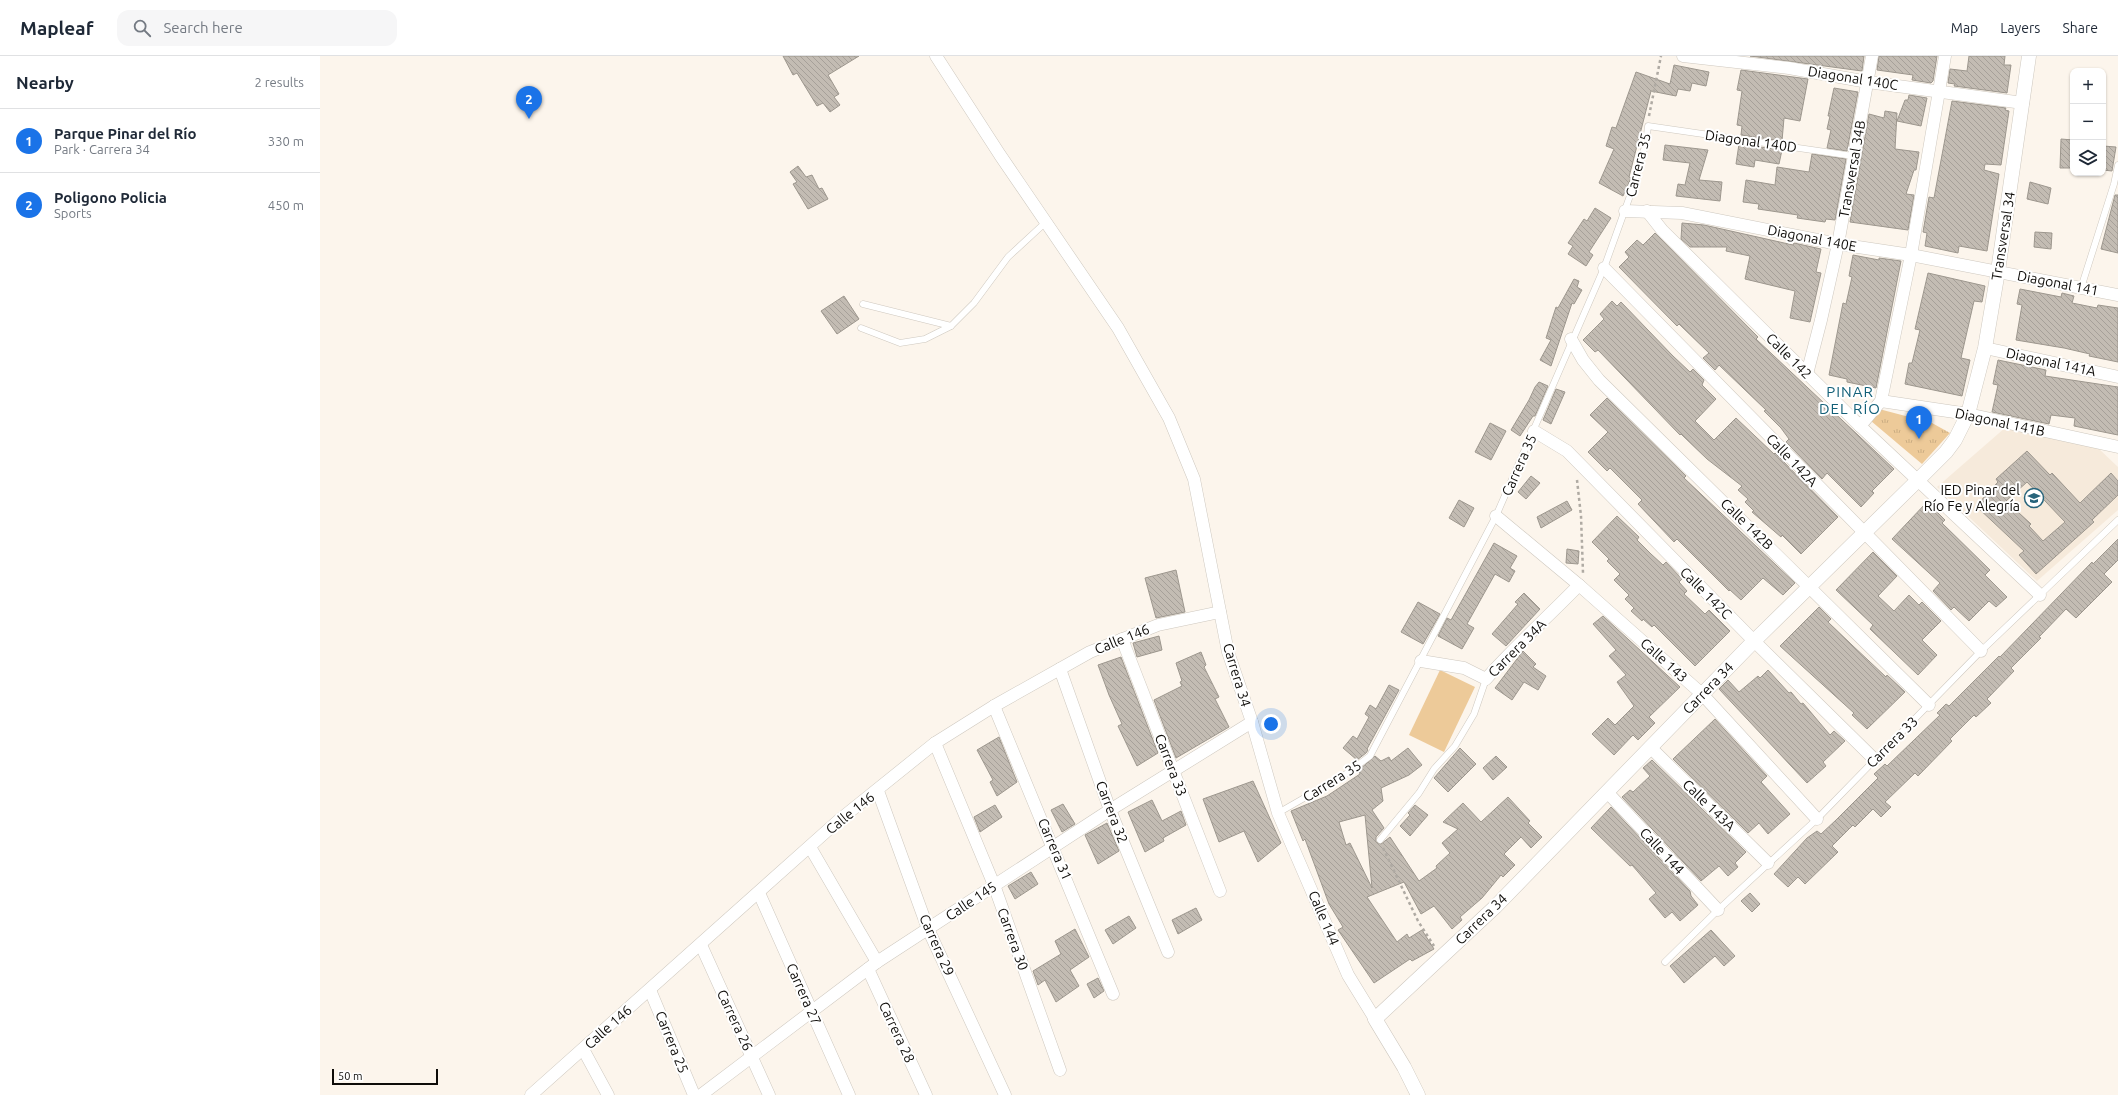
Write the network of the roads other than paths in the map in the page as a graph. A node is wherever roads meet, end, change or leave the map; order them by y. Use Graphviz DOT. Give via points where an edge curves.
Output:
graph roads {
  1 [pos="936,56"];
  2 [pos="1683,56"];
  3 [pos="1872,56"];
  4 [pos="1945,56"];
  5 [pos="2029,56"];
  6 [pos="1790,62"];
  7 [pos="1868,82"];
  8 [pos="1939,91"];
  9 [pos="2023,104"];
  10 [pos="1648,126"];
  11 [pos="1853,156"];
  12 [pos="2118,165"];
  13 [pos="1625,211"];
  14 [pos="1647,212"];
  15 [pos="1046,222"];
  16 [pos="1838,244"];
  17 [pos="1911,255"];
  18 [pos="1604,268"];
  19 [pos="1998,271"];
  20 [pos="2081,288"];
  21 [pos="2118,295"];
  22 [pos="863,304"];
  23 [pos="951,326"];
  24 [pos="861,328"];
  25 [pos="1571,339"];
  26 [pos="1985,348"];
  27 [pos="1807,374"];
  28 [pos="2118,377"];
  29 [pos="1881,401"];
  30 [pos="1968,414"];
  31 [pos="1860,426"];
  32 [pos="1534,431"];
  33 [pos="2118,447"];
  34 [pos="1918,480"];
  35 [pos="1496,516"];
  36 [pos="2118,520"];
  37 [pos="1863,533"];
  38 [pos="1579,585"];
  39 [pos="1810,586"];
  40 [pos="2040,595"];
  41 [pos="1220,612"];
  42 [pos="1122,639"];
  43 [pos="1754,641"];
  44 [pos="1981,651"];
  45 [pos="1421,661"];
  46 [pos="1060,669"];
  47 [pos="1486,679"];
  48 [pos="1702,694"];
  49 [pos="1929,705"];
  50 [pos="994,706"];
  51 [pos="1252,722"];
  52 [pos="935,743"];
  53 [pos="1650,747"];
  54 [pos="1875,760"];
  55 [pos="1174,771"];
  56 [pos="878,791"];
  57 [pos="1606,792"];
  58 [pos="1110,810"];
  59 [pos="1278,813"];
  60 [pos="1817,819"];
  61 [pos="1380,840"];
  62 [pos="810,847"];
  63 [pos="1054,848"];
  64 [pos="1768,863"];
  65 [pos="994,885"];
  66 [pos="1220,891"];
  67 [pos="759,893"];
  68 [pos="1718,910"];
  69 [pos="928,929"];
  70 [pos="701,945"];
  71 [pos="1168,952"];
  72 [pos="1665,962"];
  73 [pos="873,965"];
  74 [pos="650,990"];
  75 [pos="1113,994"];
  76 [pos="812,1010"];
  77 [pos="1375,1020"];
  78 [pos="583,1049"];
  79 [pos="751,1055"];
  80 [pos="1060,1070"];
  81 [pos="534,1094"];
  82 [pos="608,1095"];
  83 [pos="694,1095"];
  84 [pos="701,1095"];
  85 [pos="769,1095"];
  86 [pos="849,1095"];
  87 [pos="926,1095"];
  88 [pos="1006,1095"];
  89 [pos="1418,1095"];
  1 -- 15 [label="street, Carrera 34"];
  2 -- 6 [label="street, Diagonal 140C"];
  3 -- 7 [label="street, Transversal 34B"];
  4 -- 8 [label="street"];
  5 -- 9 [label="street, Transversal 34"];
  6 -- 7 [label="street, Diagonal 140C"];
  7 -- 8 [label="street, Diagonal 140C"];
  7 -- 11 [label="street, Transversal 34B"];
  8 -- 9 [label="street, Diagonal 140C"];
  8 -- 17 [label="street"];
  9 -- 19 [label="street, Transversal 34"];
  10 -- 11 [label="lane, Diagonal 140D"];
  10 -- 13 [label="lane, Carrera 35" via="1646,143"];
  11 -- 16 [label="street, Transversal 34B"];
  12 -- 20 [label="lane"];
  13 -- 14 [label="street, Diagonal 140E"];
  13 -- 18 [label="lane, Carrera 35"];
  14 -- 16 [label="street, Diagonal 140E" via="1682,213"];
  14 -- 27 [label="street, Calle 142"];
  15 -- 23 [label="lane" via="1008,257 974,303"];
  15 -- 41 [label="street, Carrera 34" via="1118,328 1169,418 1194,479"];
  16 -- 17 [label="street, Diagonal 140E"];
  16 -- 27 [label="street, Transversal 34B"];
  17 -- 19 [label="street, Diagonal 140E"];
  17 -- 29 [label="street"];
  18 -- 25 [label="lane, Carrera 35"];
  18 -- 37 [label="street, Calle 142A"];
  19 -- 20 [label="street, Diagonal 141"];
  19 -- 26 [label="street, Transversal 34"];
  20 -- 21 [label="street, Diagonal 141"];
  22 -- 23 [label="lane"];
  23 -- 24 [label="lane" via="925,339 900,343"];
  25 -- 32 [label="lane, Carrera 35"];
  25 -- 39 [label="street, Calle 142B" via="1583,360 1600,380"];
  26 -- 28 [label="street, Diagonal 141A"];
  26 -- 30 [label="street, Transversal 34"];
  27 -- 31 [label="street, Calle 142"];
  29 -- 30 [label="street, Diagonal 141B"];
  29 -- 31 [label="street"];
  30 -- 33 [label="street, Diagonal 141B"];
  30 -- 34 [label="street, Carrera 34" via="1946,452"];
  31 -- 34 [label="street, Calle 142"];
  32 -- 35 [label="lane, Carrera 35"];
  32 -- 43 [label="street, Calle 142C" via="1567,451"];
  34 -- 37 [label="street, Carrera 34"];
  34 -- 40 [label="street, Calle 142"];
  35 -- 38 [label="street, Calle 143"];
  35 -- 45 [label="lane, Carrera 35"];
  36 -- 40 [label="lane, Carrera 33"];
  37 -- 39 [label="street, Carrera 34"];
  37 -- 44 [label="street, Calle 142A"];
  38 -- 47 [label="street, Carrera 34A" via="1509,652"];
  38 -- 48 [label="street, Calle 143"];
  39 -- 43 [label="street, Carrera 34"];
  39 -- 49 [label="street, Calle 142B"];
  40 -- 44 [label="lane, Carrera 33"];
  41 -- 42 [label="street, Calle 146" via="1158,625"];
  41 -- 51 [label="street, Carrera 34" via="1228,652"];
  42 -- 46 [label="street, Calle 146" via="1090,652"];
  42 -- 55 [label="street, Carrera 33"];
  43 -- 48 [label="street, Carrera 34"];
  43 -- 54 [label="street, Calle 142C"];
  44 -- 49 [label="lane, Carrera 33"];
  45 -- 47 [label="street" via="1464,668"];
  45 -- 59 [label="lane, Carrera 35" via="1370,756 1346,774"];
  46 -- 50 [label="street, Calle 146"];
  46 -- 58 [label="street, Carrera 32"];
  47 -- 61 [label="lane, Carrera 34A" via="1474,714 1455,746 1434,769 1419,793"];
  48 -- 53 [label="street, Carrera 34"];
  48 -- 60 [label="street, Calle 143"];
  49 -- 54 [label="lane, Carrera 33"];
  50 -- 52 [label="street, Calle 146"];
  50 -- 63 [label="street, Carrera 31"];
  51 -- 55 [label="street, Calle 145"];
  51 -- 59 [label="street, Carrera 34"];
  52 -- 56 [label="street, Calle 146"];
  52 -- 65 [label="street, Carrera 30"];
  53 -- 57 [label="street, Carrera 34"];
  53 -- 64 [label="street, Calle 143A"];
  54 -- 60 [label="lane, Carrera 33"];
  55 -- 58 [label="street, Calle 145"];
  55 -- 66 [label="street, Carrera 33"];
  56 -- 62 [label="street, Calle 146" via="838,821"];
  56 -- 69 [label="street, Carrera 29"];
  57 -- 68 [label="street, Calle 144"];
  57 -- 77 [label="street, Carrera 34" via="1495,907"];
  58 -- 63 [label="street, Calle 145"];
  58 -- 71 [label="street, Carrera 32"];
  59 -- 77 [label="street, Calle 144" via="1348,974"];
  60 -- 64 [label="lane, Carrera 33"];
  62 -- 67 [label="street, Calle 146"];
  62 -- 73 [label="street, Carrera 28"];
  63 -- 65 [label="street, Calle 145"];
  63 -- 75 [label="street, Carrera 31"];
  64 -- 68 [label="lane, Carrera 33"];
  65 -- 69 [label="street, Calle 145"];
  65 -- 80 [label="street, Carrera 30"];
  67 -- 70 [label="street, Calle 146"];
  67 -- 76 [label="street, Carrera 27"];
  68 -- 72 [label="lane, Carrera 33"];
  69 -- 73 [label="street, Calle 145"];
  69 -- 88 [label="street, Carrera 29"];
  70 -- 74 [label="street, Calle 146"];
  70 -- 79 [label="street, Carrera 26"];
  73 -- 76 [label="street, Calle 145"];
  73 -- 87 [label="street, Carrera 28"];
  74 -- 78 [label="street, Calle 146"];
  74 -- 83 [label="street, Carrera 25"];
  76 -- 79 [label="street, Calle 145"];
  76 -- 86 [label="street, Carrera 27"];
  77 -- 89 [label="street"];
  78 -- 81 [label="street, Calle 146"];
  78 -- 82 [label="street"];
  79 -- 84 [label="street, Calle 145"];
  79 -- 85 [label="street, Carrera 26"];
}
